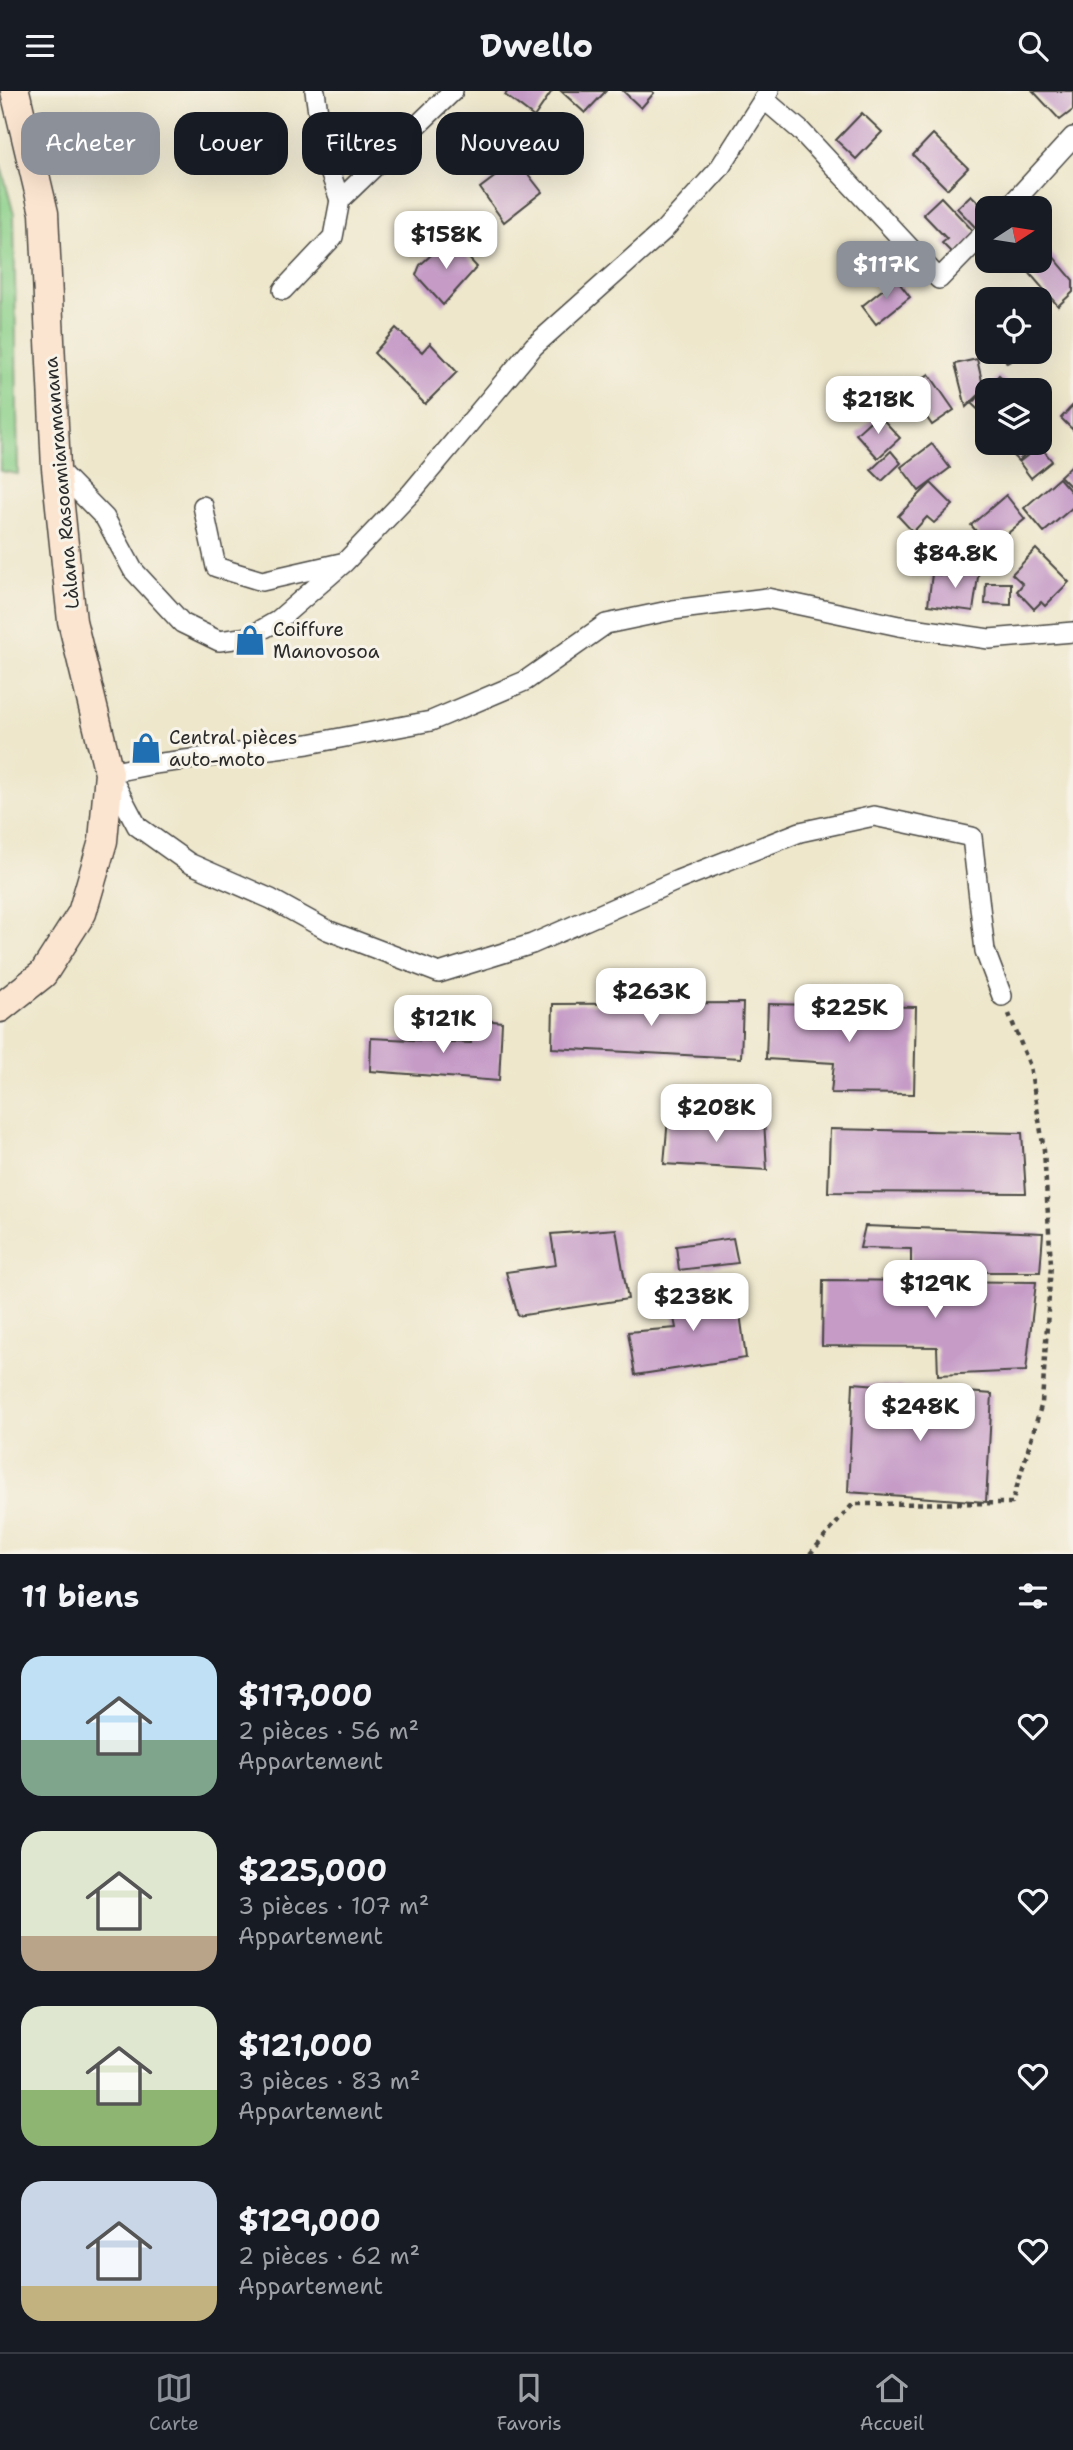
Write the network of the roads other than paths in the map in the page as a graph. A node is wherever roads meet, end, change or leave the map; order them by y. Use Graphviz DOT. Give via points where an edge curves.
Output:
graph roads {
  1 [pos="15,91"];
  2 [pos="315,91"];
  3 [pos="453,91"];
  4 [pos="767,96"];
  5 [pos="1073,138"];
  6 [pos="1019,196"];
  7 [pos="340,199"];
  8 [pos="975,242"];
  9 [pos="283,290"];
  10 [pos="56,468"];
  11 [pos="203,506"];
  12 [pos="345,562"];
  13 [pos="1073,632"];
  14 [pos="109,773"];
  15 [pos="1002,996"];
  16 [pos="0,1008"];
  1 -- 10 [label="main road, Làlana Rasoamiaramanana" via="44,213"];
  2 -- 7 [label="street" via="324,155"];
  3 -- 7 [label="street"];
  4 -- 8 [label="street" via="939,279"];
  4 -- 12 [label="street" via="710,180 663,231 534,346 411,493"];
  5 -- 6 [label="street"];
  7 -- 9 [label="street" via="333,237"];
  10 -- 12 [label="street" via="105,517 132,570 162,603 182,623 219,641 249,637 277,621"];
  10 -- 14 [label="main road, Làlana Rasoamiaramanana" via="72,621"];
  11 -- 12 [label="street" via="216,567 262,581"];
  13 -- 14 [label="street" via="989,639 899,626 767,598 673,610 606,624 525,681 431,721"];
  14 -- 15 [label="street" via="137,826 189,863 271,898 327,930 439,973 532,944 800,832 874,816 972,837 985,951"];
  14 -- 16 [label="main road, Làlana Rasoamiaramanana" via="103,841 82,913 43,974"];
}
